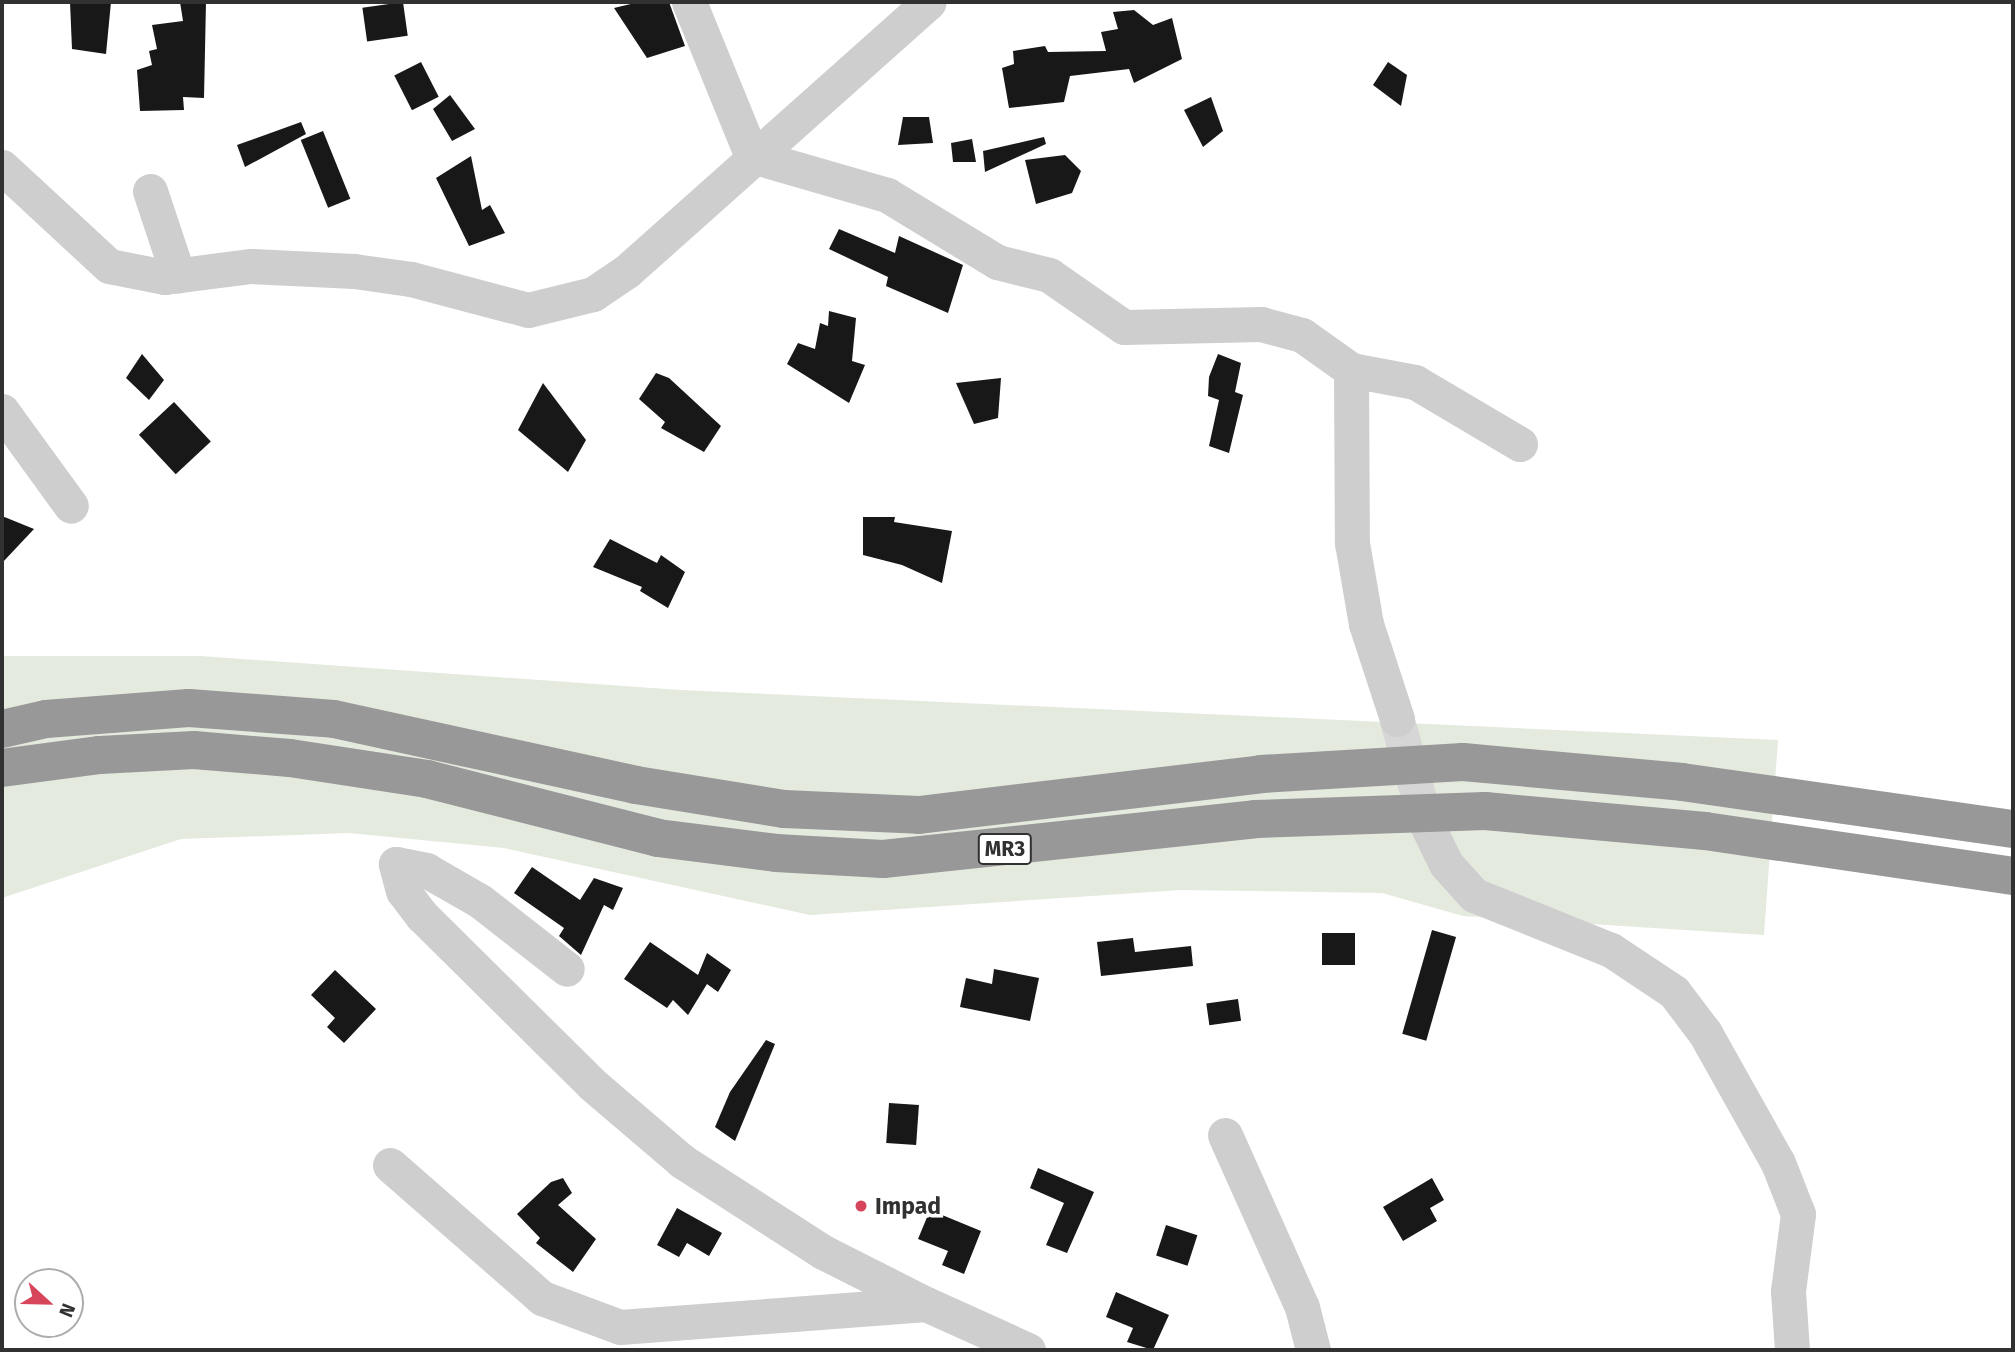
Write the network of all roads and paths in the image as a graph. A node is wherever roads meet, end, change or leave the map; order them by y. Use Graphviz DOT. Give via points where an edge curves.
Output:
graph roads {
  1 [pos="689,2"];
  2 [pos="929,2"];
  3 [pos="891,15"];
  4 [pos="752,156"];
  5 [pos="2,167"];
  6 [pos="150,191"];
  7 [pos="178,275"];
  8 [pos="1350,370"];
  9 [pos="2,411"];
  10 [pos="1520,444"];
  11 [pos="71,506"];
  12 [pos="1397,719"];
  13 [pos="2,729"];
  14 [pos="2,768"];
  15 [pos="1427,825"];
  16 [pos="2013,829"];
  17 [pos="2013,876"];
  18 [pos="567,969"];
  19 [pos="1225,1135"];
  20 [pos="390,1165"];
  21 [pos="926,1304"];
  22 [pos="1028,1350"];
  23 [pos="1313,1350"];
  24 [pos="1792,1350"];
  1 -- 4 [label="street"];
  2 -- 3 [label="street"];
  3 -- 4 [label="street"];
  4 -- 7 [label="street" via="665,239 605,286 593,294 528,310 411,279 332,268 251,266"];
  4 -- 8 [label="street" via="887,195 996,262 1049,275 1124,327 1261,324 1302,335"];
  5 -- 7 [label="street" via="109,266"];
  6 -- 7 [label="street"];
  8 -- 10 [label="street" via="1415,382"];
  8 -- 12 [label="street" via="1352,543 1366,624"];
  9 -- 11 [label="street"];
  13 -- 16 [label="highway, MR3" via="46,719 189,708 334,719 636,785 784,809 919,815 1261,774 1463,762 1682,782"];
  14 -- 17 [label="highway, MR3" via="100,755 194,750 290,758 427,779 658,838 776,853 883,859 1255,819 1485,811 1705,831"];
  15 -- 24 [label="street" via="1446,864 1474,895 1611,950 1674,992 1705,1033 1778,1163 1798,1214 1788,1291"];
  18 -- 21 [label="street" via="480,901 426,870 396,864 403,891 422,916 592,1084 682,1161 824,1252"];
  19 -- 23 [label="street" via="1297,1295"];
  20 -- 21 [label="street" via="542,1298 620,1327"];
  21 -- 22 [label="street"];
}
